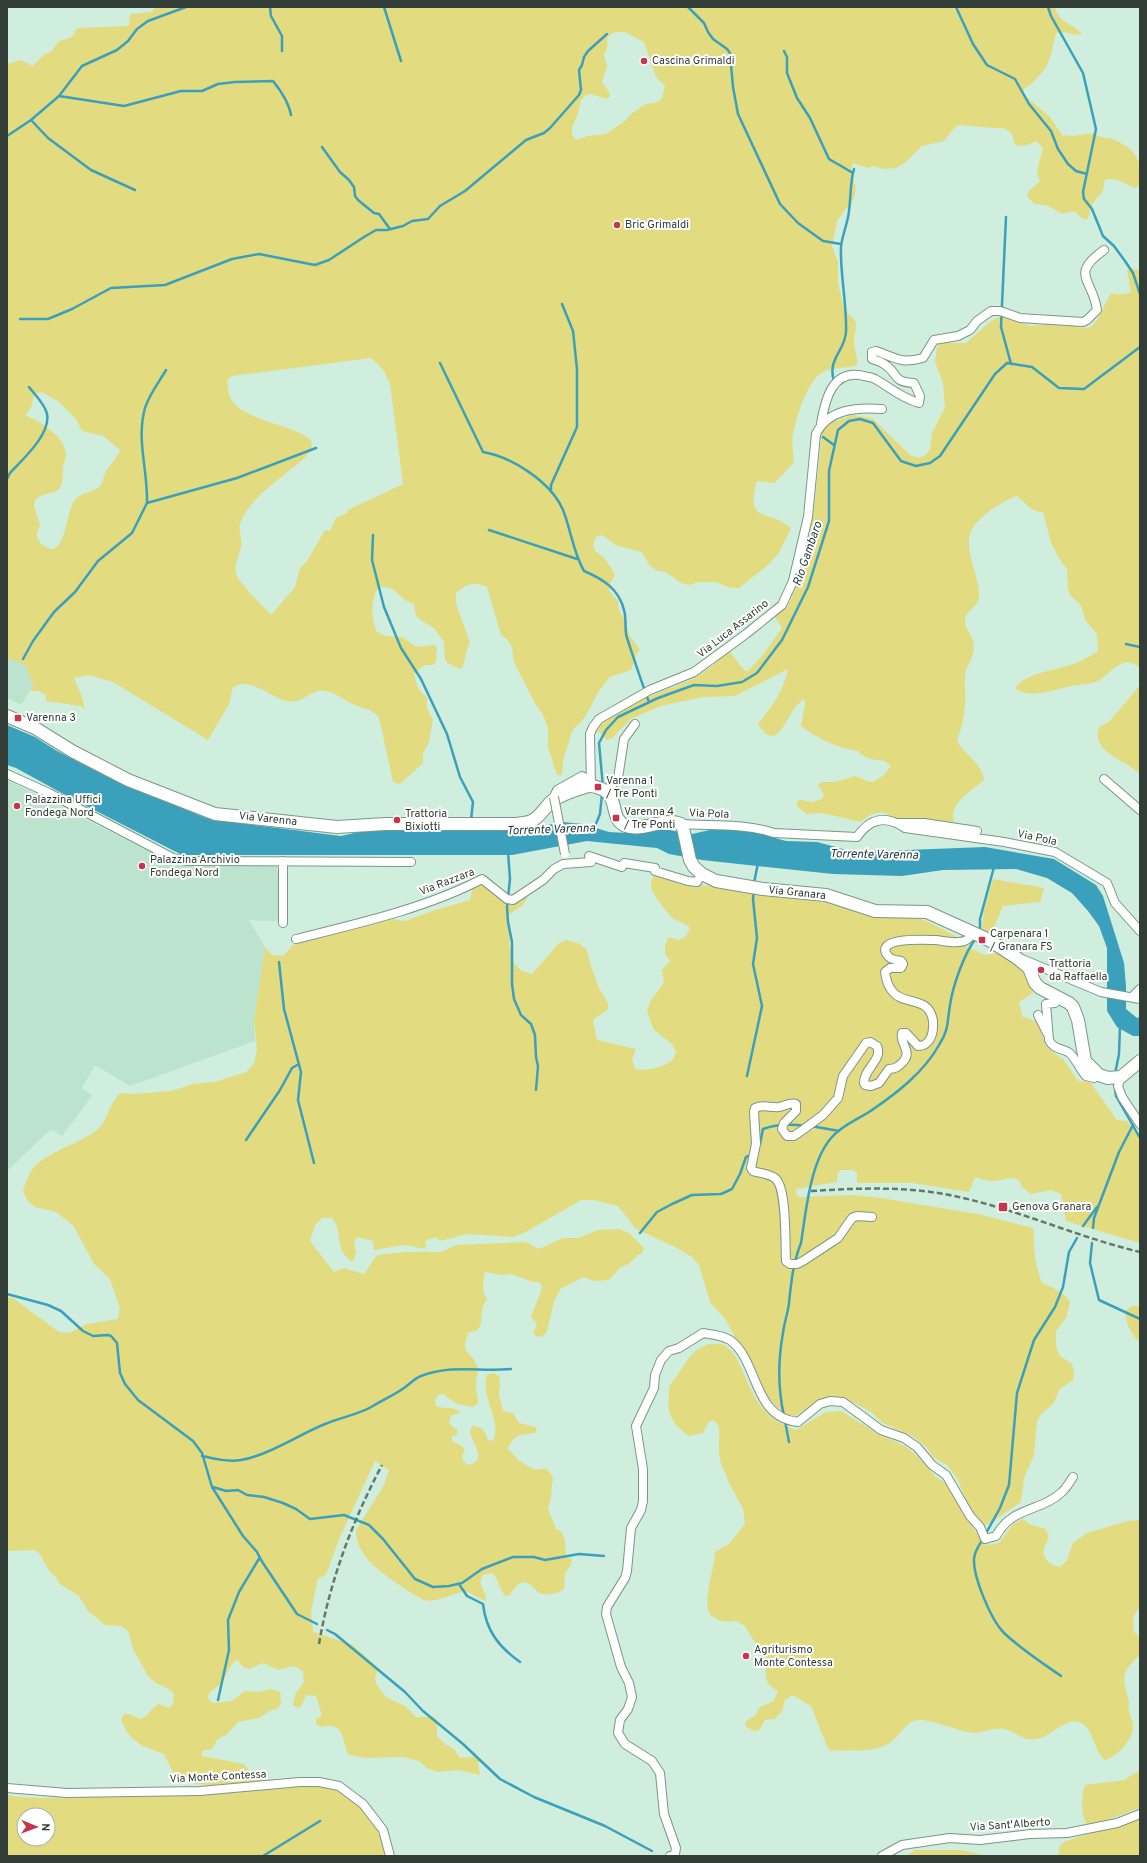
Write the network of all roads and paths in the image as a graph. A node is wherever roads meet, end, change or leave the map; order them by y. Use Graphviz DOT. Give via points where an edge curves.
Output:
graph roads {
  1 [pos="1104,250"];
  2 [pos="882,409"];
  3 [pos="821,424"];
  4 [pos="7,716"];
  5 [pos="635,724"];
  6 [pos="7,774"];
  7 [pos="1104,779"];
  8 [pos="592,786"];
  9 [pos="607,791"];
  10 [pos="566,794"];
  11 [pos="1140,810"];
  12 [pos="897,823"];
  13 [pos="682,826"];
  14 [pos="978,831"];
  15 [pos="283,861"];
  16 [pos="411,862"];
  17 [pos="568,865"];
  18 [pos="702,874"];
  19 [pos="283,922"];
  20 [pos="1140,932"];
  21 [pos="973,933"];
  22 [pos="296,939"];
  23 [pos="1017,958"];
  24 [pos="1140,989"];
  25 [pos="1136,998"];
  26 [pos="1055,1003"];
  27 [pos="1038,1015"];
  28 [pos="1048,1036"];
  29 [pos="1140,1061"];
  30 [pos="1111,1077"];
  31 [pos="1140,1124"];
  32 [pos="872,1217"];
  33 [pos="1073,1477"];
  34 [pos="7,1788"];
  35 [pos="1140,1814"];
  36 [pos="390,1856"];
  37 [pos="670,1856"];
  38 [pos="882,1856"];
  1 -- 3 [label="street, Via Luca Assarino" via="1085,266 1085,274 1097,310 1087,320 1083,322 1020,318 1000,311 991,311 970,330 958,336 934,340 923,358 909,362 876,351 872,352 872,359 884,364 897,379 914,383 920,396 919,403 892,392 874,379 856,374 843,377 831,389 824,405"];
  2 -- 3 [label="street" via="844,411"];
  3 -- 8 [label="street, Via Luca Assarino" via="816,434 808,517 793,581 782,605 694,672 650,690 599,720 590,734"];
  4 -- 10 [label="street, Via Varenna" via="35,728 72,751 128,780 215,814 337,827 397,824 504,825 532,821 554,799"];
  5 -- 9 [label="street" via="624,739 618,778"];
  6 -- 15 [label="street" via="173,858 186,861"];
  7 -- 11 [label="street"];
  8 -- 9 [label="street"];
  8 -- 10 [label="street, Via Varenna"];
  9 -- 13 [label="street" via="612,796 620,822 626,826 673,821"];
  10 -- 17 [label="street, bridge" via="567,789 585,779 584,777 557,790 554,797"];
  12 -- 13 [label="street, Via Pola" via="887,820 875,821 863,828 858,837 774,833 742,826"];
  12 -- 14 [label="street, Via Pola" via="924,823"];
  12 -- 20 [label="street, Via Pola" via="905,828 1055,852 1107,883 1115,903"];
  13 -- 18 [label="street, Via Granara" via="690,860"];
  15 -- 16 [label="street"];
  15 -- 19 [label="street"];
  17 -- 18 [label="street, Via Razzara" via="590,859 622,867 624,863 655,868 655,871 688,882 697,882"];
  17 -- 22 [label="street, Via Razzara" via="554,869 543,880 513,900 507,899 482,879 440,898"];
  18 -- 21 [label="street, Via Granara" via="716,881 763,890 826,895 875,911 927,912"];
  21 -- 23 [label="street, Via Granara"];
  21 -- 32 [label="street" via="968,940 958,942 917,939 893,942 887,946 888,955 903,964 901,968 890,968 886,972 892,992 920,1003 928,1009 932,1013 934,1031 928,1042 922,1046 918,1046 902,1032 907,1050 906,1059 895,1069 889,1069 879,1083 871,1086 864,1083 865,1076 879,1053 877,1046 870,1042 866,1043 843,1076 838,1098 823,1115 794,1136 787,1136 782,1129 784,1123 796,1111 796,1104 761,1106 754,1112 756,1144 751,1168 772,1177 780,1185 786,1261 790,1264 803,1261 838,1238 852,1218"];
  23 -- 25 [label="street, Via Granara" via="1101,992"];
  23 -- 30 [label="street" via="1028,968 1040,988 1073,1007 1078,1020 1085,1060"];
  24 -- 25 [label="street, Via Granara"];
  26 -- 28 [label="street" via="1046,1004"];
  27 -- 28 [label="street"];
  28 -- 30 [label="street" via="1051,1045 1070,1052 1086,1076"];
  29 -- 30 [label="street"];
  30 -- 31 [label="street"];
  33 -- 37 [label="street" via="1062,1492 1009,1519 996,1536 985,1539 980,1526 970,1516 946,1475 904,1438 881,1430 843,1402 830,1401 820,1404 798,1422 786,1421 763,1400 745,1360 729,1339 703,1333 679,1348 669,1351 661,1360 655,1375 654,1388 636,1426 643,1469 643,1502 629,1534 628,1571 607,1607 606,1614 620,1667 629,1683 632,1697 628,1709 620,1720 618,1733 625,1744 652,1761 660,1773 664,1814 676,1848 675,1854"];
  34 -- 36 [label="street, Via Monte Contessa" via="67,1794 200,1791 319,1782 339,1786 363,1804 383,1830"];
  35 -- 38 [label="street, Via Sant'Alberto" via="1117,1823 1067,1833 980,1840 950,1838 908,1844"];
}
